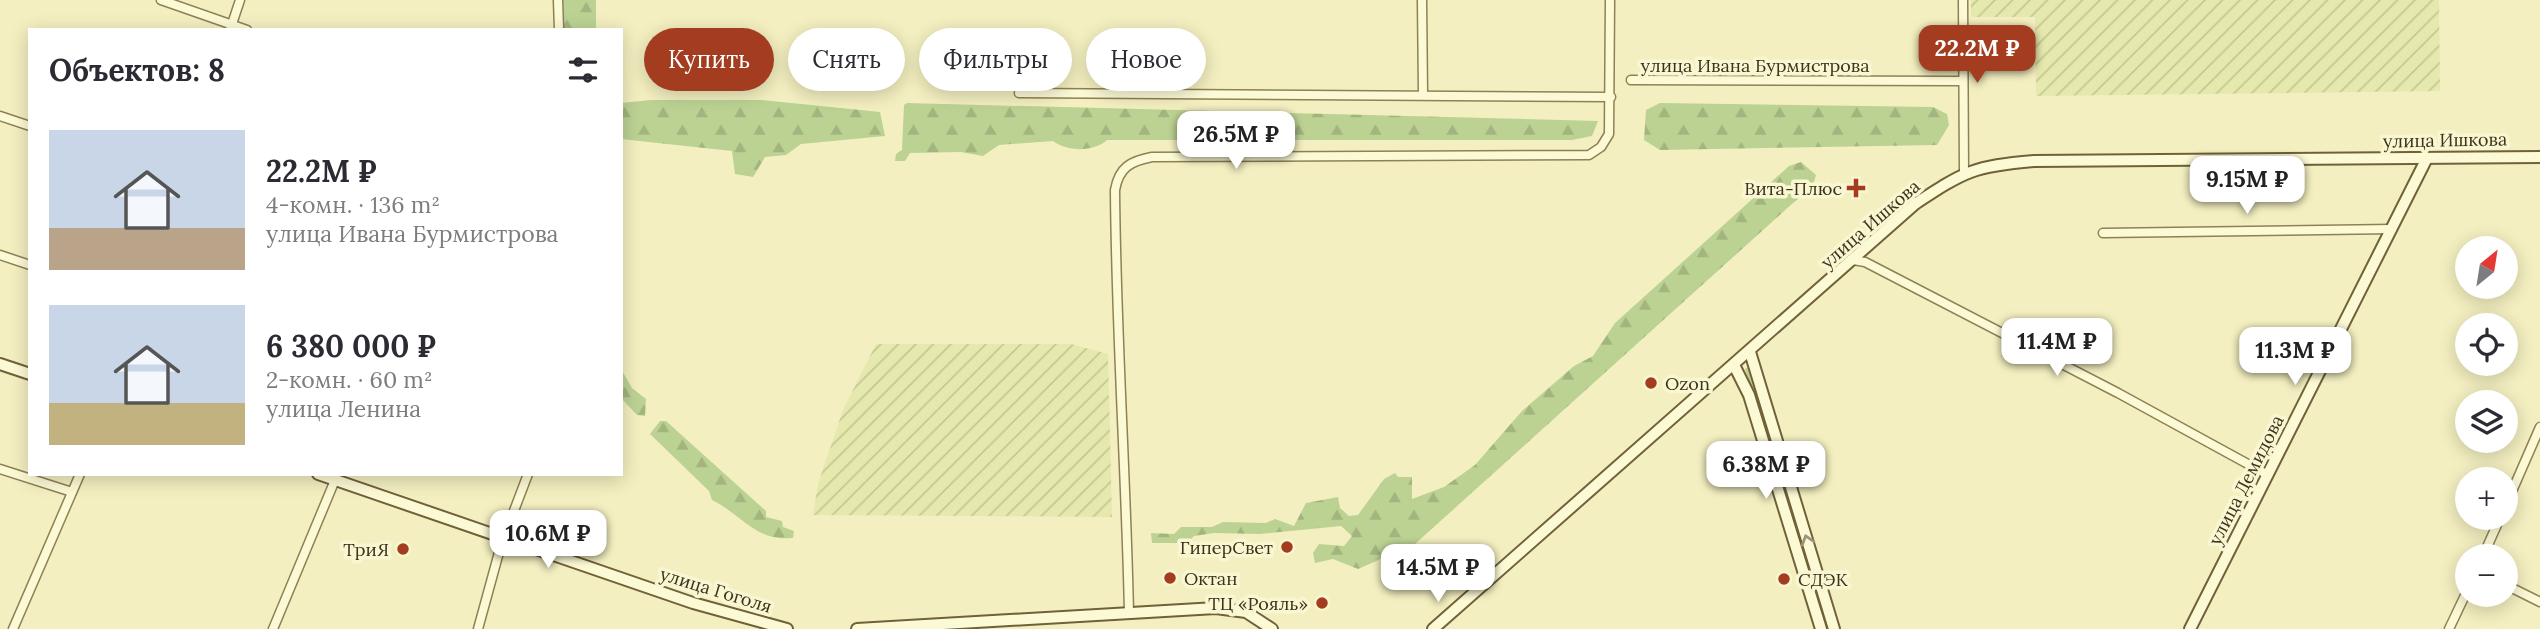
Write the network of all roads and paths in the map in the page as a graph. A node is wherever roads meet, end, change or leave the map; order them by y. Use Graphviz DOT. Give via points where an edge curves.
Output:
graph roads {
  1 [pos="161,0"];
  2 [pos="240,0"];
  3 [pos="558,0"];
  4 [pos="1423,0"];
  5 [pos="1610,0"];
  6 [pos="1963,0"];
  7 [pos="231,27"];
  8 [pos="559,28"];
  9 [pos="1631,80"];
  10 [pos="1963,81"];
  11 [pos="1019,93"];
  12 [pos="1423,94"];
  13 [pos="1611,97"];
  14 [pos="0,116"];
  15 [pos="28,125"];
  16 [pos="2540,157"];
  17 [pos="2427,158"];
  18 [pos="1965,172"];
  19 [pos="2392,229"];
  20 [pos="2103,233"];
  21 [pos="0,255"];
  22 [pos="1853,260"];
  23 [pos="28,264"];
  24 [pos="1750,352"];
  25 [pos="0,363"];
  26 [pos="1734,365"];
  27 [pos="28,373"];
  28 [pos="2540,427"];
  29 [pos="2538,440"];
  30 [pos="0,470"];
  31 [pos="2268,475"];
  32 [pos="79,476"];
  33 [pos="324,476"];
  34 [pos="527,476"];
  35 [pos="335,480"];
  36 [pos="2518,481"];
  37 [pos="72,492"];
  38 [pos="503,538"];
  39 [pos="2518,591"];
  40 [pos="2540,602"];
  41 [pos="1463,604"];
  42 [pos="2459,607"];
  43 [pos="1129,613"];
  44 [pos="13,629"];
  45 [pos="273,629"];
  46 [pos="478,629"];
  47 [pos="787,629"];
  48 [pos="857,629"];
  49 [pos="1272,629"];
  50 [pos="1433,629"];
  51 [pos="1442,629"];
  52 [pos="1821,629"];
  53 [pos="1834,629"];
  54 [pos="2190,629"];
  55 [pos="2449,629"];
  1 -- 7 [label="street"];
  2 -- 7 [label="street"];
  3 -- 8 [label="street"];
  4 -- 12 [label="street"];
  5 -- 13 [label="street"];
  6 -- 10 [label="street"];
  9 -- 10 [label="street, улица Ивана Бурмистрова"];
  10 -- 18 [label="street"];
  11 -- 12 [label="street"];
  12 -- 13 [label="street"];
  13 -- 43 [label="street" via="1609,134 1590,155 1152,157 1128,163 1115,190 1116,336 1125,452"];
  14 -- 15 [label="street"];
  16 -- 17 [label="street, улица Ишкова"];
  17 -- 18 [label="street, улица Ишкова" via="2034,161"];
  17 -- 19 [label="street, улица Демидова"];
  18 -- 22 [label="street, улица Ишкова" via="1915,204"];
  19 -- 20 [label="street"];
  19 -- 31 [label="street, улица Демидова"];
  21 -- 23 [label="street"];
  22 -- 24 [label="street, улица Ишкова"];
  22 -- 31 [label="street" via="1865,262 2118,393"];
  24 -- 26 [label="street, улица Ишкова"];
  53 -- 24 [label="street, one-way"];
  25 -- 27 [label="street"];
  26 -- 41 [label="street, улица Ишкова"];
  26 -- 52 [label="street" via="1749,395"];
  28 -- 29 [label="street"];
  29 -- 36 [label="street"];
  30 -- 37 [label="street"];
  31 -- 54 [label="street, улица Демидова"];
  32 -- 37 [label="street"];
  33 -- 35 [label="street, улица Гоголя"];
  34 -- 38 [label="street"];
  35 -- 38 [label="street, улица Гоголя"];
  35 -- 45 [label="street"];
  37 -- 44 [label="street"];
  38 -- 46 [label="street"];
  38 -- 47 [label="street, улица Гоголя" via="693,603"];
  39 -- 40 [label="street"];
  41 -- 50 [label="street, улица Ишкова"];
  41 -- 51 [label="street, улица Ишкова"];
  42 -- 55 [label="street"];
  43 -- 48 [label="street"];
  43 -- 49 [label="street" via="1234,609"];
}
